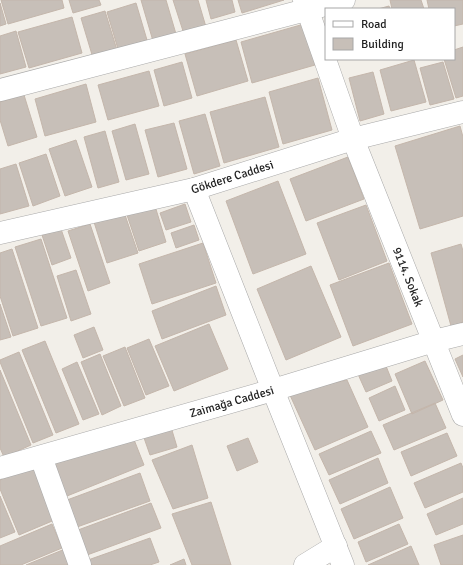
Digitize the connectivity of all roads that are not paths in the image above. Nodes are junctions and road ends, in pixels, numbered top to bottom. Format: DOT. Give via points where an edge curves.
graph roads {
  1 [pos="344,0"];
  2 [pos="306,5"];
  3 [pos="325,60"];
  4 [pos="325,60"];
  5 [pos="0,90"];
  6 [pos="463,112"];
  7 [pos="353,140"];
  8 [pos="194,189"];
  9 [pos="0,233"];
  10 [pos="463,334"];
  11 [pos="434,341"];
  12 [pos="273,390"];
  13 [pos="463,415"];
  14 [pos="41,457"];
  15 [pos="0,468"];
  16 [pos="339,556"];
  17 [pos="80,565"];
  18 [pos="305,565"];
  1 -- 2 [label="street"];
  2 -- 3 [label="street, 9114. Sokak"];
  2 -- 5 [label="street"];
  4 -- 7 [label="street, 9114. Sokak"];
  6 -- 7 [label="street, Gökdere Caddesi"];
  7 -- 8 [label="street, Gökdere Caddesi"];
  7 -- 11 [label="street, 9114. Sokak"];
  8 -- 9 [label="street, Gökdere Caddesi"];
  8 -- 12 [label="street"];
  10 -- 11 [label="street, Zaimağa Caddesi"];
  11 -- 12 [label="street, Zaimağa Caddesi"];
  11 -- 13 [label="street, 9114. Sokak"];
  12 -- 14 [label="street, Zaimağa Caddesi"];
  12 -- 16 [label="street"];
  14 -- 15 [label="street, Zaimağa Caddesi"];
  14 -- 17 [label="street"];
  16 -- 18 [label="street"];
}
